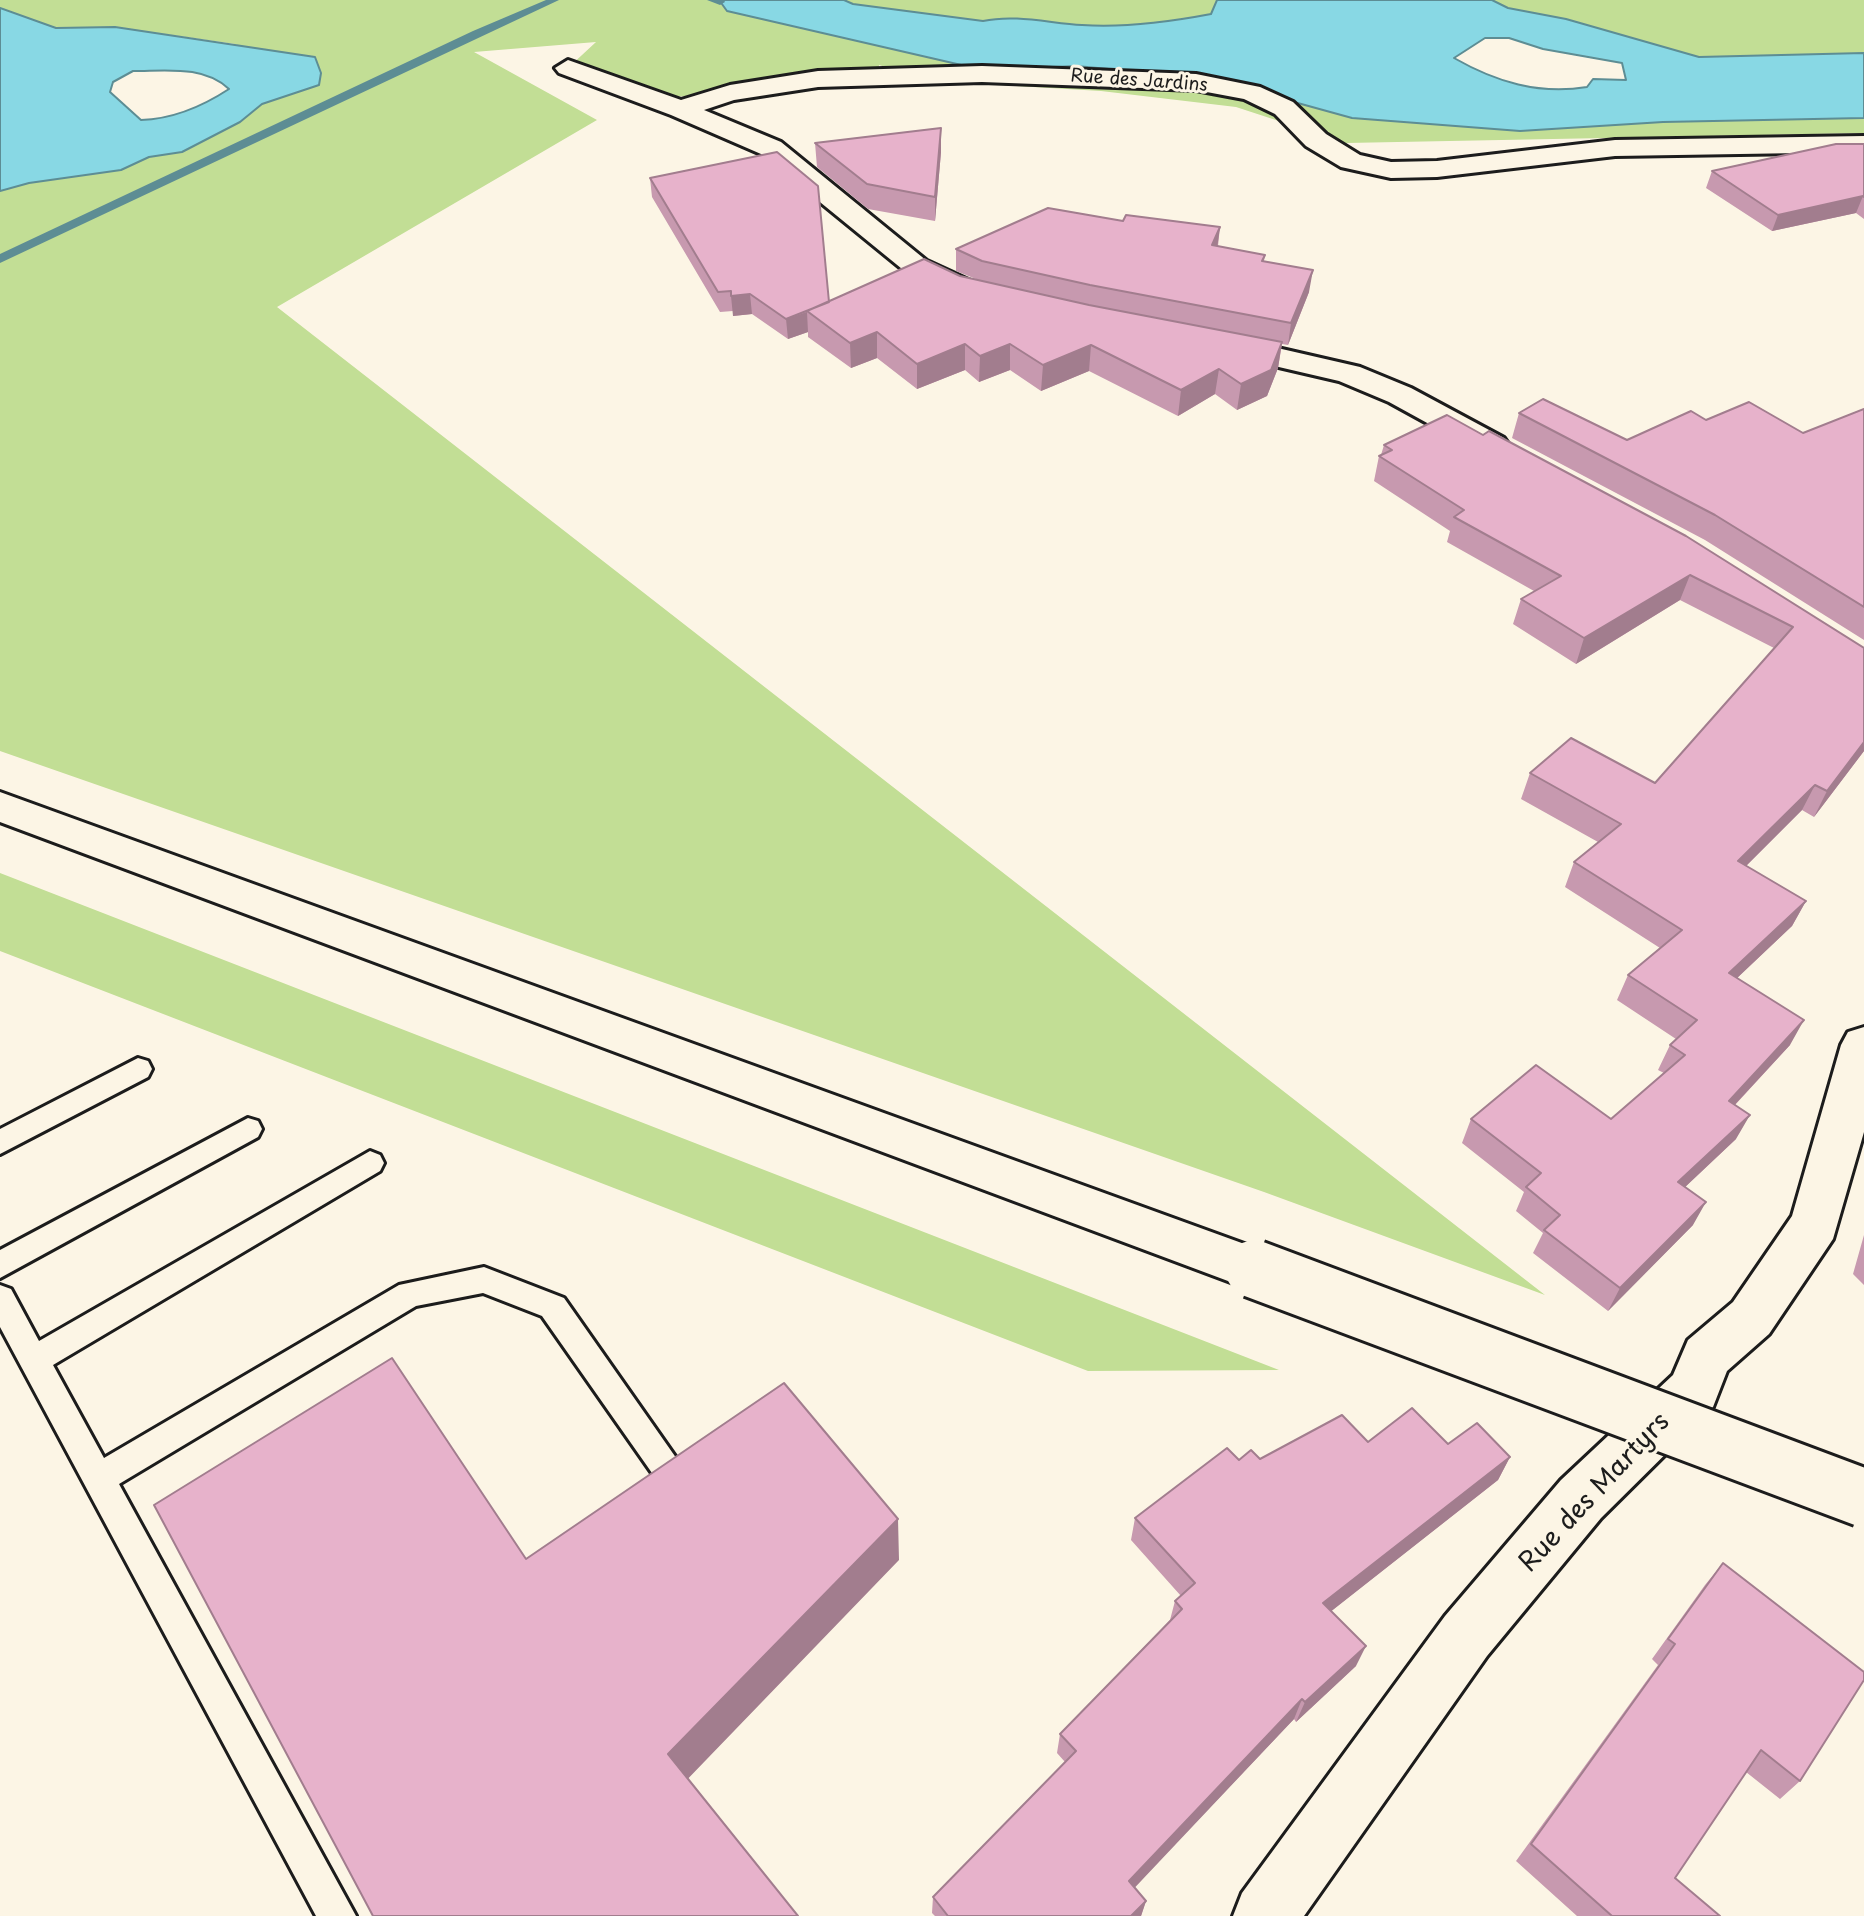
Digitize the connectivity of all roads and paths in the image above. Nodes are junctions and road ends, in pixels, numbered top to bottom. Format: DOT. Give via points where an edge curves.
graph roads {
  1 [pos="568,68"];
  2 [pos="680,109"];
  3 [pos="1864,144"];
  4 [pos="1000,299"];
  5 [pos="1194,339"];
  6 [pos="1525,462"];
  7 [pos="0,806"];
  8 [pos="1864,1045"];
  9 [pos="138,1069"];
  10 [pos="248,1129"];
  11 [pos="0,1142"];
  12 [pos="370,1163"];
  13 [pos="0,1265"];
  14 [pos="0,1298"];
  15 [pos="34,1360"];
  16 [pos="670,1472"];
  17 [pos="98,1479"];
  18 [pos="1864,1498"];
  19 [pos="337,1916"];
  20 [pos="1265,1916"];
  1 -- 2 [label="street"];
  2 -- 3 [label="street, Rue des Jardins" via="730,93 818,79 1116,77 1196,82 1251,93 1284,108 1316,140 1351,161 1391,170 1615,148"];
  2 -- 4 [label="street" via="771,148 917,267"];
  5 -- 6 [label="street" via="1349,374 1400,395"];
  7 -- 18 [label="street, bridge"];
  8 -- 20 [label="street, Rue des Martyrs" via="1815,1224 1751,1318 1706,1357 1694,1390 1581,1499 1466,1636"];
  9 -- 11 [label="lane"];
  10 -- 13 [label="lane"];
  12 -- 15 [label="lane"];
  14 -- 15 [label="lane"];
  15 -- 17 [label="lane"];
  16 -- 17 [label="lane" via="553,1307 484,1280 410,1294"];
  17 -- 19 [label="lane"];
}
